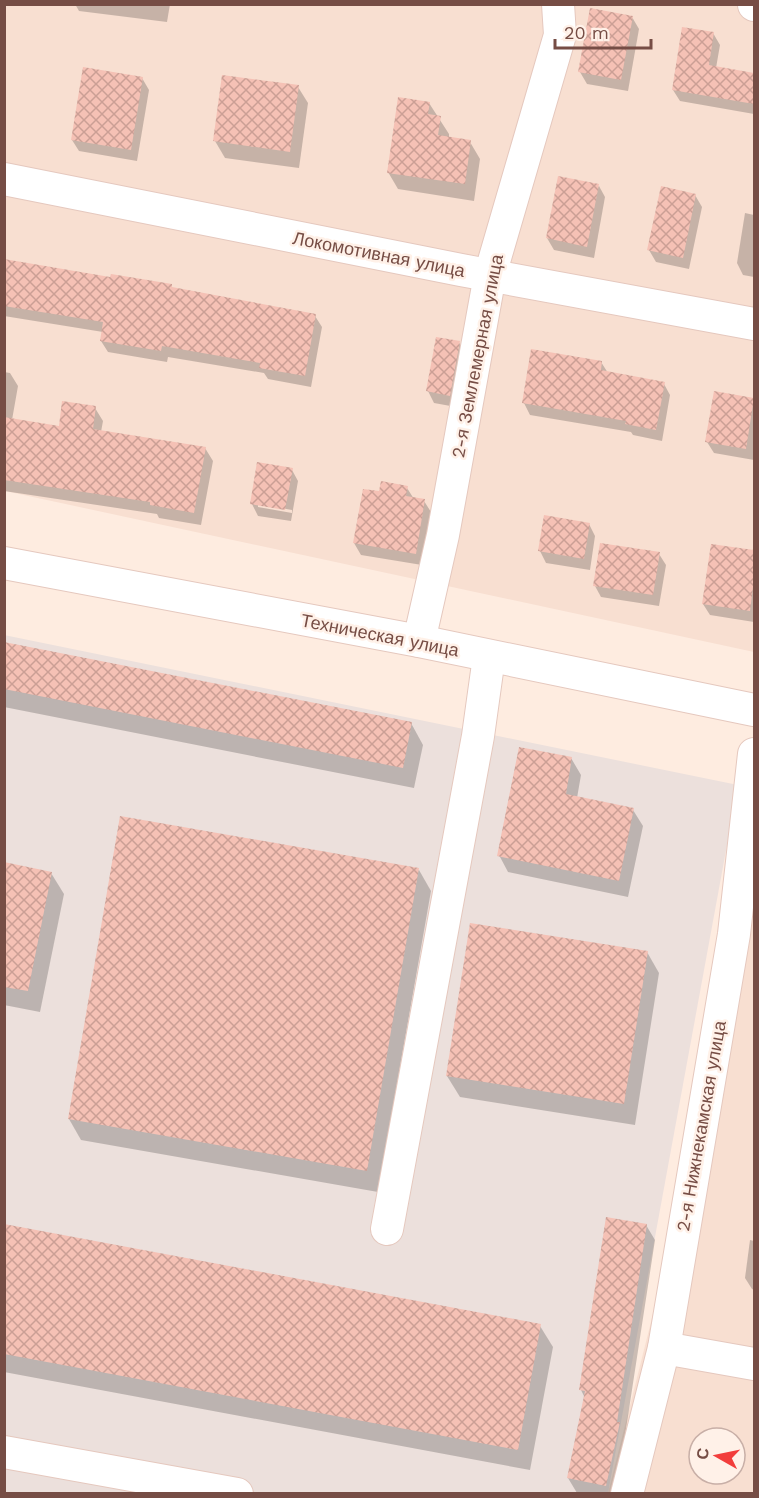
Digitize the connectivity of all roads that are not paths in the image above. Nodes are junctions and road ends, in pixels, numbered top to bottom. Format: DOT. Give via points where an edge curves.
graph roads {
  1 [pos="558,4"];
  2 [pos="4,179"];
  3 [pos="490,275"];
  4 [pos="754,324"];
  5 [pos="4,563"];
  6 [pos="419,641"];
  7 [pos="489,657"];
  8 [pos="754,710"];
  9 [pos="754,754"];
  10 [pos="387,1229"];
  11 [pos="664,1348"];
  12 [pos="754,1364"];
  13 [pos="4,1452"];
  14 [pos="237,1494"];
  15 [pos="627,1494"];
  1 -- 3 [label="street, 2-я Землемерная улица" via="560,35"];
  2 -- 3 [label="street, Локомотивная улица"];
  3 -- 4 [label="street, Локомотивная улица"];
  3 -- 6 [label="street, 2-я Землемерная улица" via="443,535"];
  5 -- 6 [label="street, Техническая улица"];
  6 -- 7 [label="street, Техническая улица"];
  7 -- 8 [label="street, Техническая улица"];
  7 -- 10 [label="street" via="478,736"];
  9 -- 11 [label="street, 2-я Нижнекамская улица" via="734,934"];
  11 -- 12 [label="street"];
  11 -- 15 [label="street, 2-я Нижнекамская улица"];
  13 -- 14 [label="street"];
}
